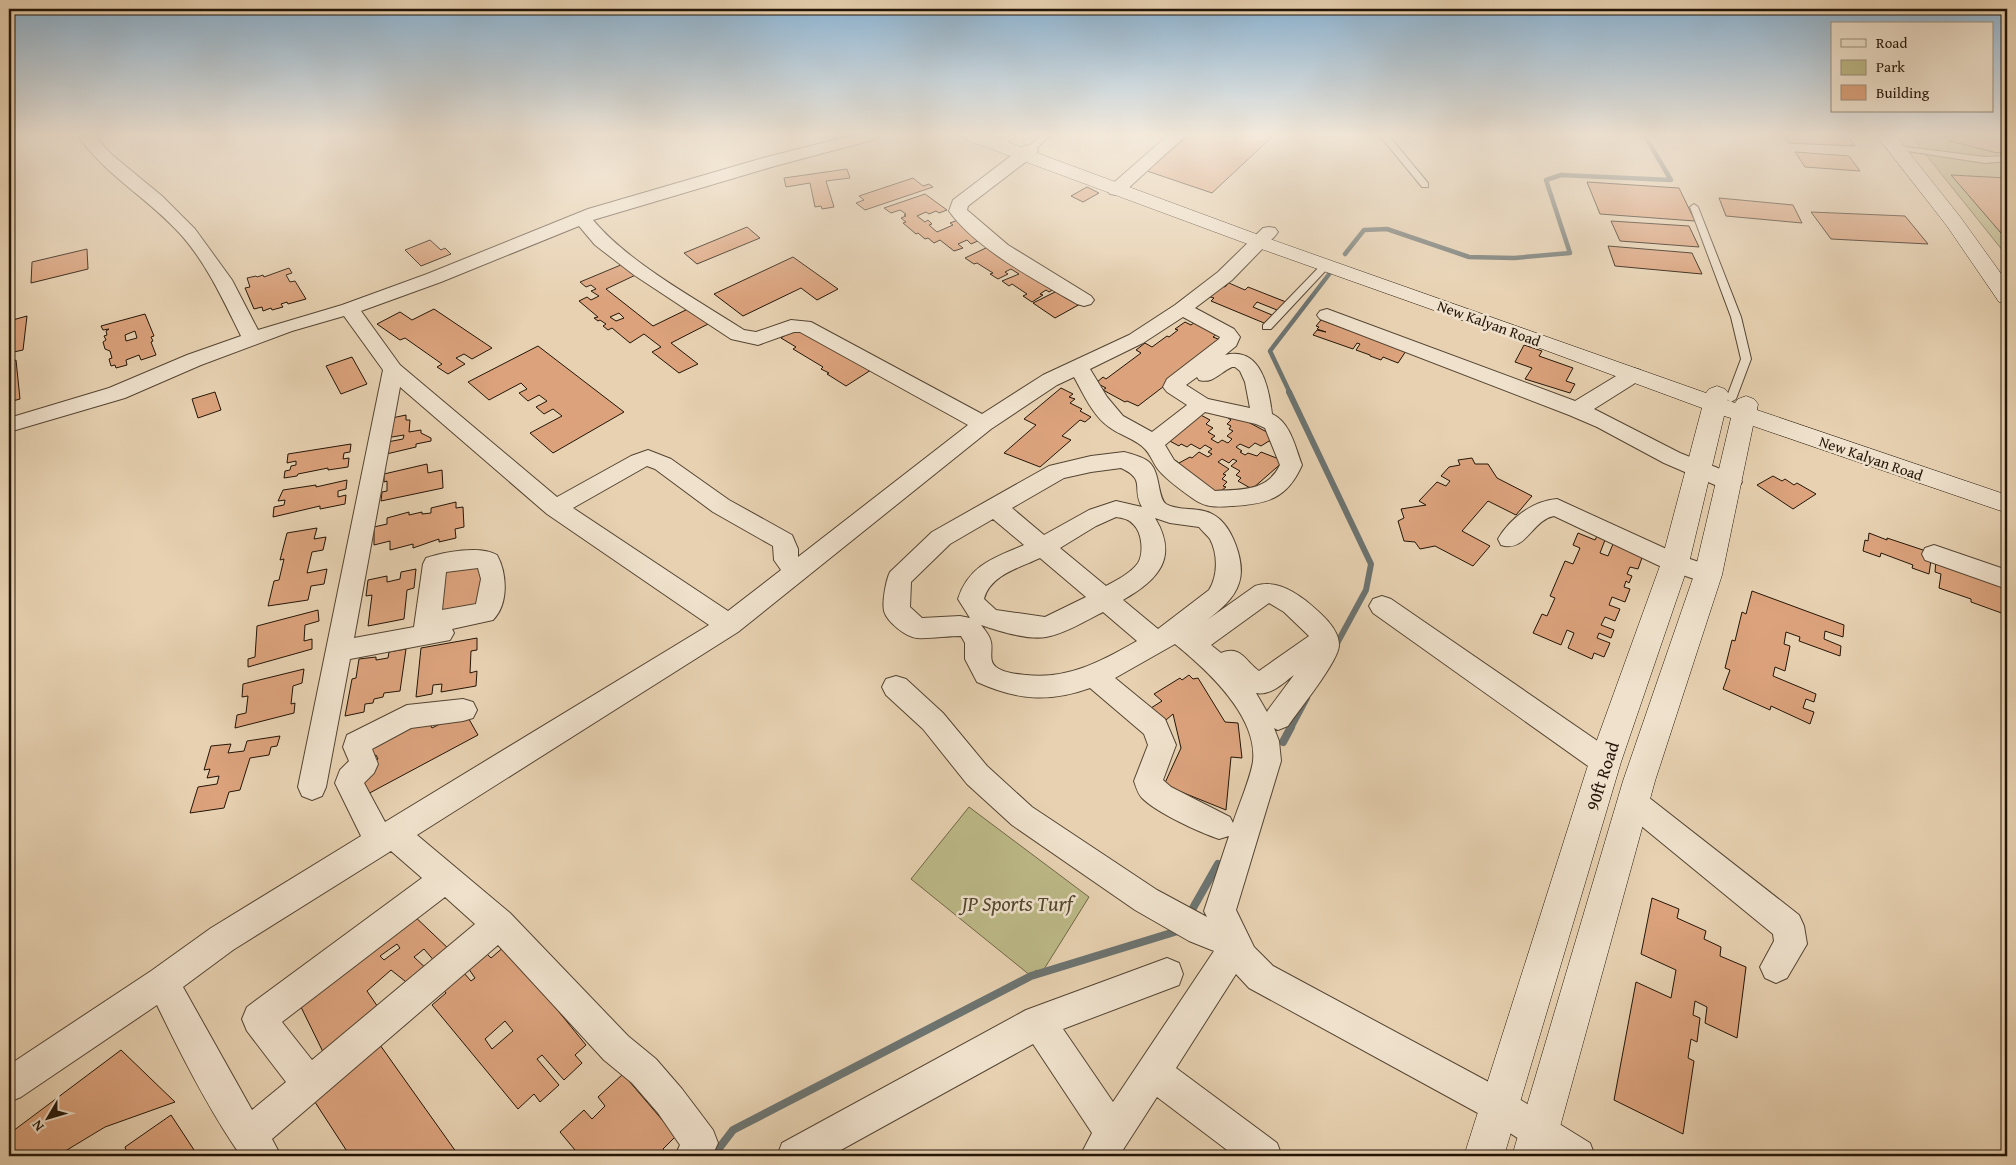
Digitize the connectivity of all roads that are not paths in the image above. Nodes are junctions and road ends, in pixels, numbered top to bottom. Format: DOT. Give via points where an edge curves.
graph roads {
  1 [pos="144,190"];
  2 [pos="672,190"];
  3 [pos="977,190"];
  4 [pos="1132,190"];
  5 [pos="1933,190"];
  6 [pos="1940,190"];
  7 [pos="1694,207"];
  8 [pos="582,218"];
  9 [pos="1265,237"];
  10 [pos="1326,265"];
  11 [pos="2007,273"];
  12 [pos="2007,296"];
  13 [pos="1084,300"];
  14 [pos="349,309"];
  15 [pos="1182,309"];
  16 [pos="1327,315"];
  17 [pos="1266,327"];
  18 [pos="1525,330"];
  19 [pos="253,339"];
  20 [pos="1078,366"];
  21 [pos="393,370"];
  22 [pos="1632,375"];
  23 [pos="1192,399"];
  24 [pos="1731,403"];
  25 [pos="1578,410"];
  26 [pos="1262,418"];
  27 [pos="983,424"];
  28 [pos="9,425"];
  29 [pos="1153,443"];
  30 [pos="1699,470"];
  31 [pos="1730,482"];
  32 [pos="2007,493"];
  33 [pos="2007,504"];
  34 [pos="555,508"];
  35 [pos="996,508"];
  36 [pos="1149,514"];
  37 [pos="1510,539"];
  38 [pos="1043,546"];
  39 [pos="1934,554"];
  40 [pos="1674,563"];
  41 [pos="797,572"];
  42 [pos="1708,575"];
  43 [pos="2007,580"];
  44 [pos="1105,598"];
  45 [pos="1382,606"];
  46 [pos="978,622"];
  47 [pos="483,626"];
  48 [pos="728,626"];
  49 [pos="1182,638"];
  50 [pos="1325,638"];
  51 [pos="338,651"];
  52 [pos="1095,677"];
  53 [pos="896,687"];
  54 [pos="463,710"];
  55 [pos="1278,718"];
  56 [pos="1605,762"];
  57 [pos="312,787"];
  58 [pos="1632,802"];
  59 [pos="1219,826"];
  60 [pos="387,838"];
  61 [pos="445,878"];
  62 [pos="499,924"];
  63 [pos="1237,944"];
  64 [pos="1776,967"];
  65 [pos="1167,974"];
  66 [pos="163,982"];
  67 [pos="1038,1022"];
  68 [pos="1153,1072"];
  69 [pos="309,1084"];
  70 [pos="9,1085"];
  71 [pos="1499,1106"];
  72 [pos="1535,1143"];
  73 [pos="1105,1145"];
  74 [pos="256,1146"];
  75 [pos="693,1156"];
  76 [pos="795,1156"];
  77 [pos="1264,1156"];
  78 [pos="1484,1156"];
  79 [pos="1577,1156"];
  1 -- 19 [label="street" via="189,233 222,280"];
  2 -- 8 [label="street"];
  3 -- 13 [label="street" via="959,204 958,211 973,228"];
  4 -- 9 [label="street, New Kalyan Road"];
  5 -- 12 [label="street"];
  6 -- 11 [label="street"];
  7 -- 24 [label="lane" via="1736,317 1746,359"];
  8 -- 14 [label="street"];
  8 -- 27 [label="street" via="601,241 728,331 758,339 791,326 804,326"];
  9 -- 10 [label="street, New Kalyan Road"];
  9 -- 15 [label="street" via="1225,276"];
  9 -- 18 [label="street, New Kalyan Road"];
  10 -- 17 [label="lane"];
  10 -- 18 [label="street, New Kalyan Road"];
  14 -- 19 [label="street"];
  14 -- 21 [label="street"];
  15 -- 20 [label="street" via="1136,339"];
  15 -- 23 [label="street" via="1230,337 1229,342 1174,384"];
  16 -- 25 [label="street"];
  18 -- 22 [label="street, New Kalyan Road"];
  18 -- 24 [label="street, New Kalyan Road"];
  19 -- 28 [label="street" via="117,393"];
  20 -- 27 [label="street" via="1035,389"];
  20 -- 29 [label="street" via="1115,421"];
  21 -- 34 [label="street"];
  21 -- 51 [label="street"];
  22 -- 24 [label="street, New Kalyan Road"];
  22 -- 25 [label="street"];
  23 -- 26 [label="street"];
  23 -- 26 [label="street" via="1221,363 1233,359 1246,366 1257,384"];
  23 -- 29 [label="street"];
  24 -- 30 [label="street, 90ft Road"];
  24 -- 31 [label="street, 90ft Road"];
  24 -- 32 [label="street, New Kalyan Road"];
  24 -- 33 [label="street, New Kalyan Road"];
  25 -- 30 [label="street"];
  26 -- 29 [label="street" via="1273,423 1278,430 1291,465 1286,476 1259,496 1220,500 1204,495 1166,465"];
  27 -- 41 [label="street"];
  30 -- 31 [label="street"];
  30 -- 40 [label="street, 90ft Road"];
  31 -- 42 [label="street, 90ft Road"];
  34 -- 41 [label="street" via="648,458 663,464 720,506 783,541 786,560"];
  34 -- 48 [label="street"];
  35 -- 36 [label="street" via="1057,472 1124,460 1141,468 1147,477"];
  35 -- 38 [label="street"];
  35 -- 46 [label="street" via="941,538 899,579 897,611 916,628"];
  36 -- 38 [label="street" via="1116,509 1103,512"];
  36 -- 44 [label="street" via="1152,560 1142,576"];
  36 -- 49 [label="street" via="1207,520 1220,536 1229,568 1227,583"];
  37 -- 40 [label="street" via="1539,511 1557,507"];
  38 -- 44 [label="street"];
  38 -- 46 [label="street" via="980,579 971,599"];
  39 -- 43 [label="street"];
  40 -- 42 [label="street"];
  40 -- 56 [label="street, 90ft Road"];
  41 -- 48 [label="street"];
  42 -- 58 [label="street, 90ft Road"];
  44 -- 46 [label="street" via="1062,622 1044,627 1000,621"];
  44 -- 49 [label="street"];
  45 -- 56 [label="street"];
  46 -- 52 [label="street" via="978,659 986,674 1014,685 1039,687 1073,684"];
  47 -- 51 [label="street" via="427,629"];
  48 -- 60 [label="street"];
  49 -- 50 [label="street" via="1257,683 1263,683"];
  49 -- 50 [label="street" via="1264,593 1283,598"];
  49 -- 52 [label="street"];
  49 -- 63 [label="street" via="1230,679 1249,703 1267,750 1267,761 1220,911"];
  50 -- 55 [label="street" via="1326,648 1322,657"];
  51 -- 57 [label="street"];
  52 -- 59 [label="street" via="1155,727 1162,745 1148,781 1151,788"];
  53 -- 63 [label="street" via="933,721 977,775 1022,816 1166,912"];
  54 -- 60 [label="street" via="407,717 357,743 364,764 349,783"];
  56 -- 71 [label="street, 90ft Road"];
  58 -- 64 [label="street" via="1788,926 1791,944"];
  58 -- 72 [label="street, 90ft Road"];
  60 -- 61 [label="street"];
  60 -- 66 [label="street" via="222,939"];
  61 -- 62 [label="street"];
  61 -- 69 [label="street" via="258,1019"];
  62 -- 69 [label="street"];
  62 -- 75 [label="street" via="670,1101 700,1144"];
  63 -- 68 [label="street"];
  63 -- 71 [label="street" via="1244,958 1261,976"];
  65 -- 67 [label="street"];
  66 -- 70 [label="street"];
  66 -- 74 [label="street" via="188,1032"];
  67 -- 73 [label="street"];
  67 -- 76 [label="street"];
  68 -- 73 [label="street"];
  68 -- 77 [label="street"];
  69 -- 74 [label="street"];
  71 -- 72 [label="street"];
  71 -- 78 [label="street, 90ft Road"];
  72 -- 79 [label="street"];
}
